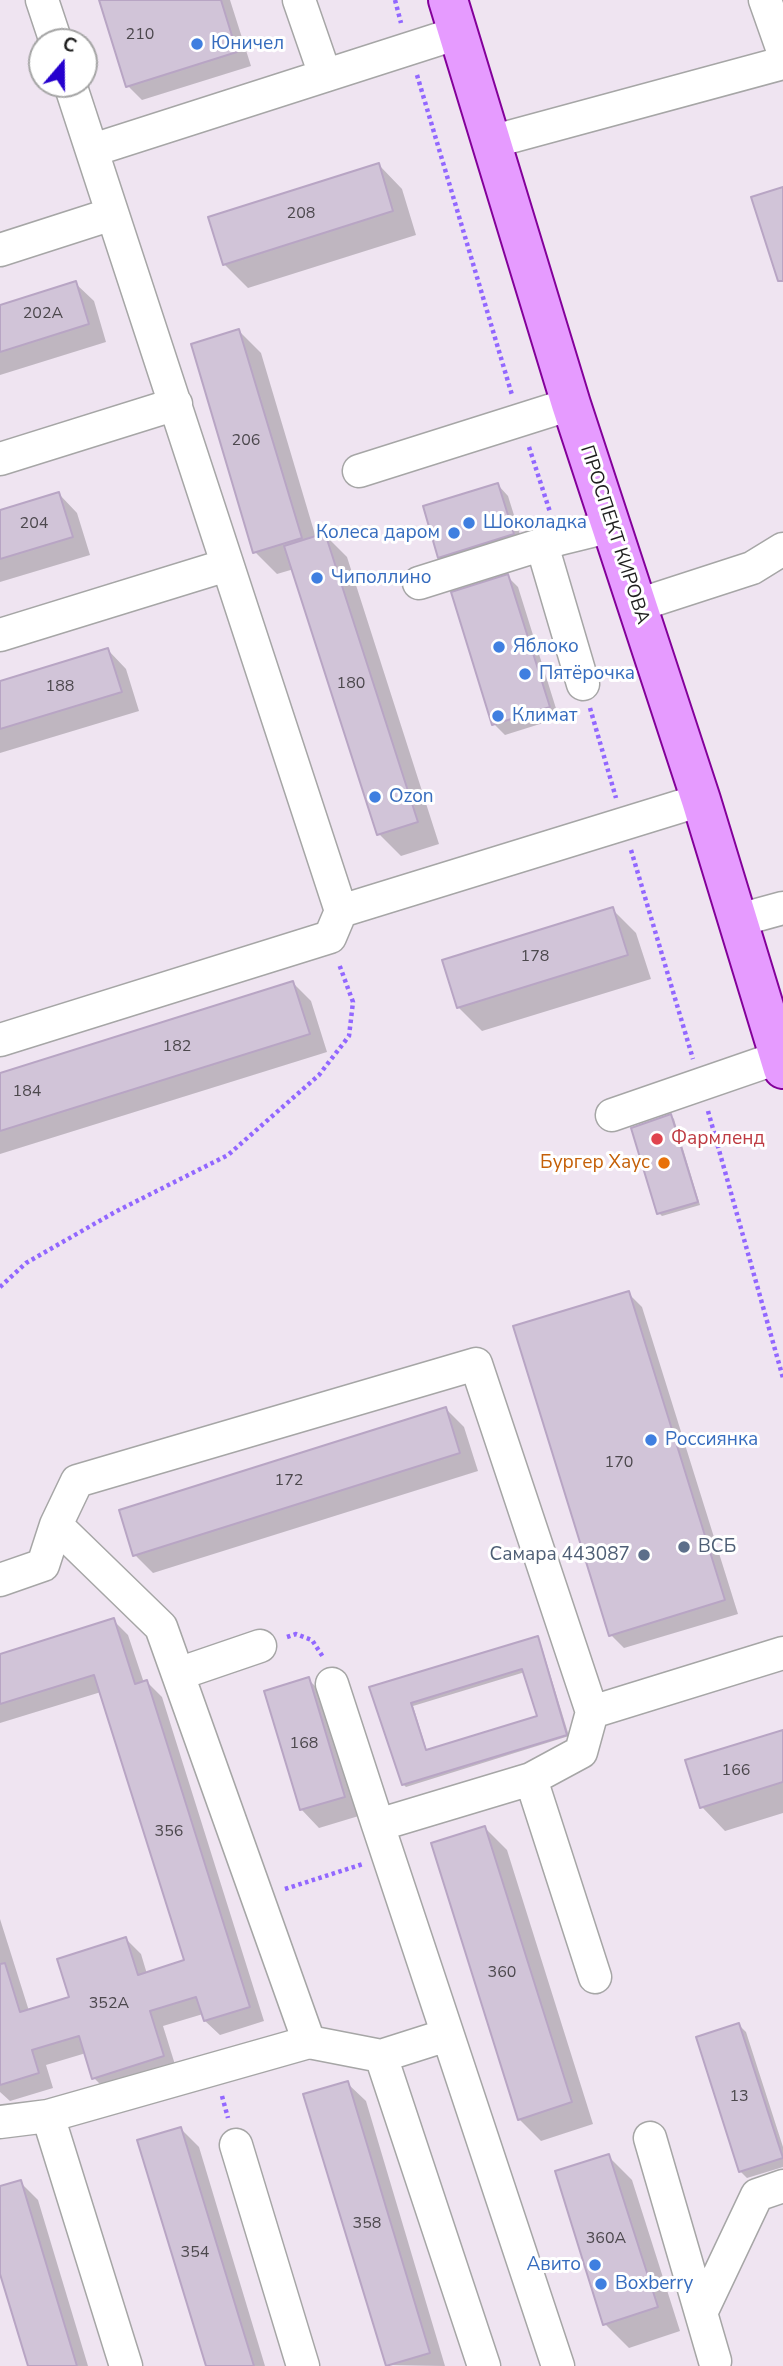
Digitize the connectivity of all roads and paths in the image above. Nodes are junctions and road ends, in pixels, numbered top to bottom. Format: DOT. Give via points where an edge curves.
graph roads {
  1 [pos="42,0"];
  2 [pos="299,0"];
  3 [pos="395,0"];
  4 [pos="765,0"];
  5 [pos="453,16"];
  6 [pos="51,28"];
  7 [pos="409,48"];
  8 [pos="783,51"];
  9 [pos="783,63"];
  10 [pos="325,75"];
  11 [pos="75,98"];
  12 [pos="491,142"];
  13 [pos="93,150"];
  14 [pos="112,214"];
  15 [pos="0,250"];
  16 [pos="176,404"];
  17 [pos="571,404"];
  18 [pos="520,419"];
  19 [pos="0,459"];
  20 [pos="359,471"];
  21 [pos="612,526"];
  22 [pos="551,542"];
  23 [pos="783,549"];
  24 [pos="228,565"];
  25 [pos="419,583"];
  26 [pos="635,595"];
  27 [pos="0,635"];
  28 [pos="583,684"];
  29 [pos="701,800"];
  30 [pos="623,823"];
  31 [pos="783,908"];
  32 [pos="739,920"];
  33 [pos="335,924"];
  34 [pos="0,1040"];
  35 [pos="781,1063"];
  36 [pos="701,1084"];
  37 [pos="612,1115"];
  38 [pos="0,1287"];
  39 [pos="783,1378"];
  40 [pos="56,1525"];
  41 [pos="0,1580"];
  42 [pos="260,1646"];
  43 [pos="783,1653"];
  44 [pos="178,1674"];
  45 [pos="332,1685"];
  46 [pos="592,1712"];
  47 [pos="531,1779"];
  48 [pos="379,1825"];
  49 [pos="389,1856"];
  50 [pos="257,1897"];
  51 [pos="595,1977"];
  52 [pos="447,2035"];
  53 [pos="309,2042"];
  54 [pos="382,2056"];
  55 [pos="213,2069"];
  56 [pos="48,2116"];
  57 [pos="0,2122"];
  58 [pos="650,2138"];
  59 [pos="236,2145"];
  60 [pos="783,2186"];
  61 [pos="701,2312"];
  62 [pos="714,2364"];
  63 [pos="126,2366"];
  64 [pos="303,2366"];
  65 [pos="484,2366"];
  66 [pos="558,2366"];
  1 -- 6 [label="street"];
  2 -- 10 [label="street"];
  3 -- 7 [label="path"];
  4 -- 8 [label="street"];
  5 -- 7 [label="street"];
  5 -- 12 [label="main road, ПРОСПЕКТ КИРОВА"];
  7 -- 10 [label="street"];
  7 -- 18 [label="path"];
  9 -- 12 [label="street"];
  10 -- 13 [label="street"];
  11 -- 13 [label="street"];
  12 -- 17 [label="main road, ПРОСПЕКТ КИРОВА"];
  13 -- 14 [label="street"];
  14 -- 15 [label="street"];
  14 -- 16 [label="street"];
  16 -- 19 [label="street"];
  16 -- 24 [label="street"];
  17 -- 18 [label="street"];
  17 -- 21 [label="main road, ПРОСПЕКТ КИРОВА"];
  18 -- 20 [label="street"];
  18 -- 22 [label="path"];
  21 -- 22 [label="street"];
  21 -- 26 [label="main road, ПРОСПЕКТ КИРОВА"];
  22 -- 25 [label="street"];
  22 -- 28 [label="street"];
  23 -- 26 [label="street" via="752,568"];
  24 -- 27 [label="street"];
  24 -- 33 [label="street"];
  26 -- 29 [label="main road, ПРОСПЕКТ КИРОВА"];
  28 -- 30 [label="path"];
  29 -- 30 [label="street"];
  29 -- 32 [label="main road, ПРОСПЕКТ КИРОВА"];
  30 -- 33 [label="street"];
  30 -- 36 [label="path"];
  31 -- 32 [label="street"];
  32 -- 35 [label="main road, ПРОСПЕКТ КИРОВА"];
  33 -- 34 [label="street"];
  33 -- 38 [label="path" via="353,1002 349,1036 320,1075 228,1155 104,1218 26,1264"];
  35 -- 36 [label="street"];
  36 -- 37 [label="street"];
  36 -- 39 [label="path"];
  40 -- 41 [label="street" via="43,1565"];
  40 -- 44 [label="street" via="161,1627"];
  40 -- 46 [label="street" via="77,1481 476,1364"];
  42 -- 44 [label="street"];
  42 -- 45 [label="path" via="296,1634 312,1640 321,1651"];
  43 -- 46 [label="street"];
  44 -- 50 [label="street"];
  45 -- 48 [label="street"];
  46 -- 47 [label="street" via="581,1752"];
  47 -- 48 [label="street"];
  47 -- 51 [label="street"];
  48 -- 49 [label="street"];
  49 -- 50 [label="path"];
  49 -- 52 [label="street"];
  50 -- 53 [label="street"];
  52 -- 54 [label="street"];
  52 -- 66 [label="street"];
  53 -- 54 [label="street"];
  53 -- 55 [label="street"];
  54 -- 65 [label="street"];
  55 -- 56 [label="street"];
  55 -- 59 [label="path"];
  56 -- 57 [label="street"];
  56 -- 63 [label="street"];
  58 -- 61 [label="street"];
  59 -- 64 [label="street"];
  60 -- 61 [label="street" via="757,2195"];
  61 -- 62 [label="street"];
}
